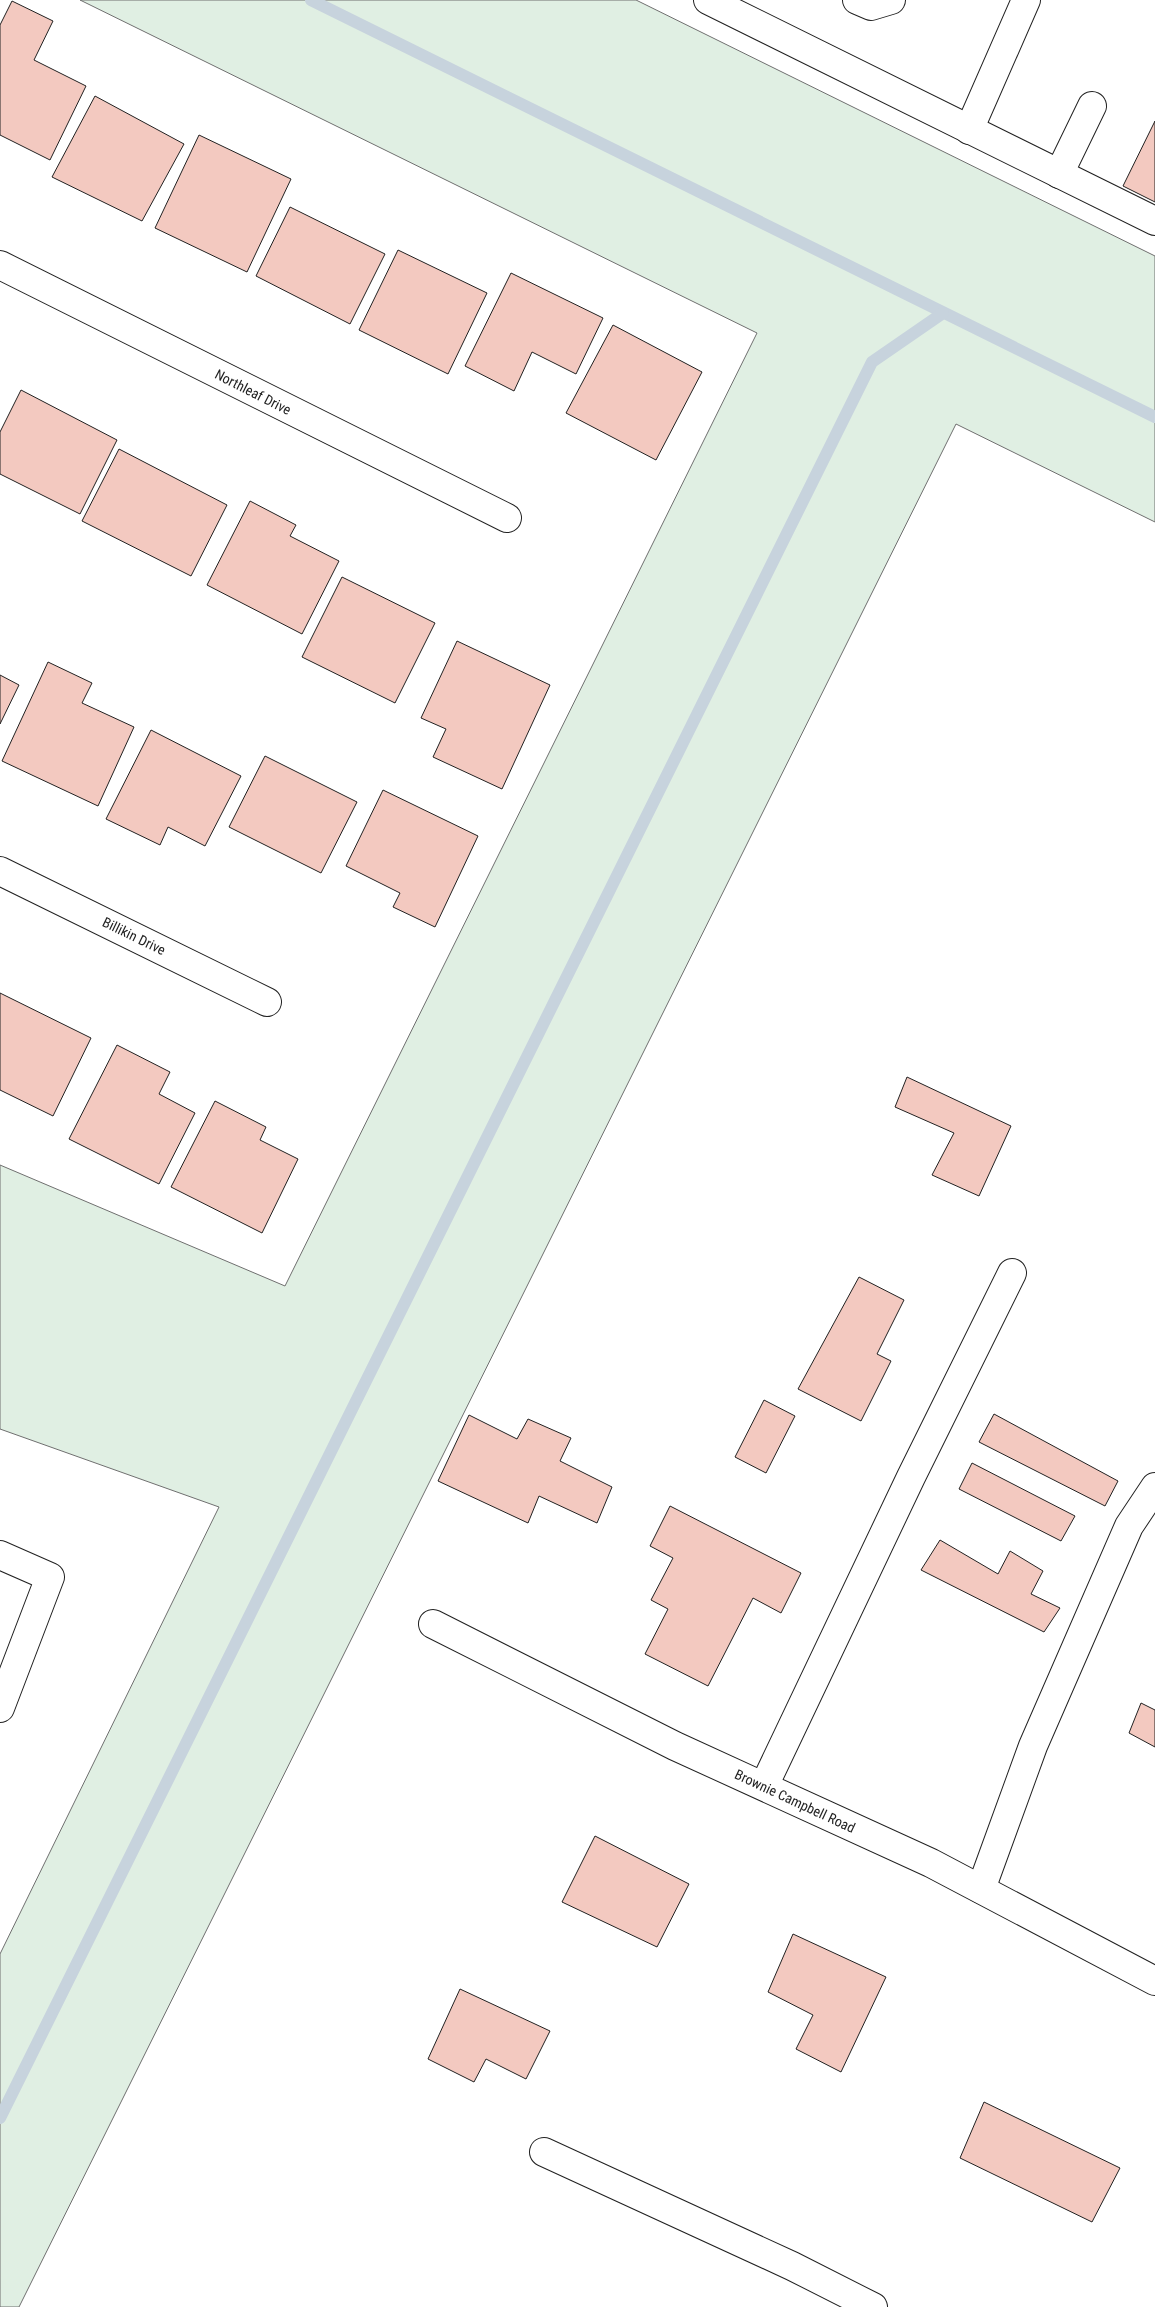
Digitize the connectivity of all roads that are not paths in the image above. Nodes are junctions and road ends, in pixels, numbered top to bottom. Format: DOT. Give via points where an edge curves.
graph roads {
  1 [pos="708,0"];
  2 [pos="857,0"];
  3 [pos="891,0"];
  4 [pos="1026,0"];
  5 [pos="1092,106"];
  6 [pos="969,130"];
  7 [pos="1059,174"];
  8 [pos="1155,221"];
  9 [pos="0,265"];
  10 [pos="507,518"];
  11 [pos="0,871"];
  12 [pos="268,1002"];
  13 [pos="1012,1273"];
  14 [pos="1155,1487"];
  15 [pos="0,1555"];
  16 [pos="433,1624"];
  17 [pos="0,1708"];
  18 [pos="764,1786"];
  19 [pos="981,1889"];
  20 [pos="1155,1981"];
  21 [pos="544,2152"];
  22 [pos="873,2307"];
  1 -- 6 [label="street"];
  2 -- 3 [label="street" via="871,6"];
  4 -- 6 [label="street"];
  5 -- 7 [label="street"];
  6 -- 7 [label="street"];
  7 -- 8 [label="street"];
  9 -- 10 [label="street, Northleaf Drive"];
  11 -- 12 [label="street, Billikin Drive"];
  13 -- 18 [label="street" via="910,1477"];
  14 -- 19 [label="street" via="1129,1526 1033,1746"];
  15 -- 17 [label="street" via="50,1577"];
  16 -- 18 [label="street, Brownie Campbell Road" via="675,1746"];
  18 -- 19 [label="street, Brownie Campbell Road"];
  19 -- 20 [label="street, Brownie Campbell Road"];
  21 -- 22 [label="street" via="792,2266"];
}
